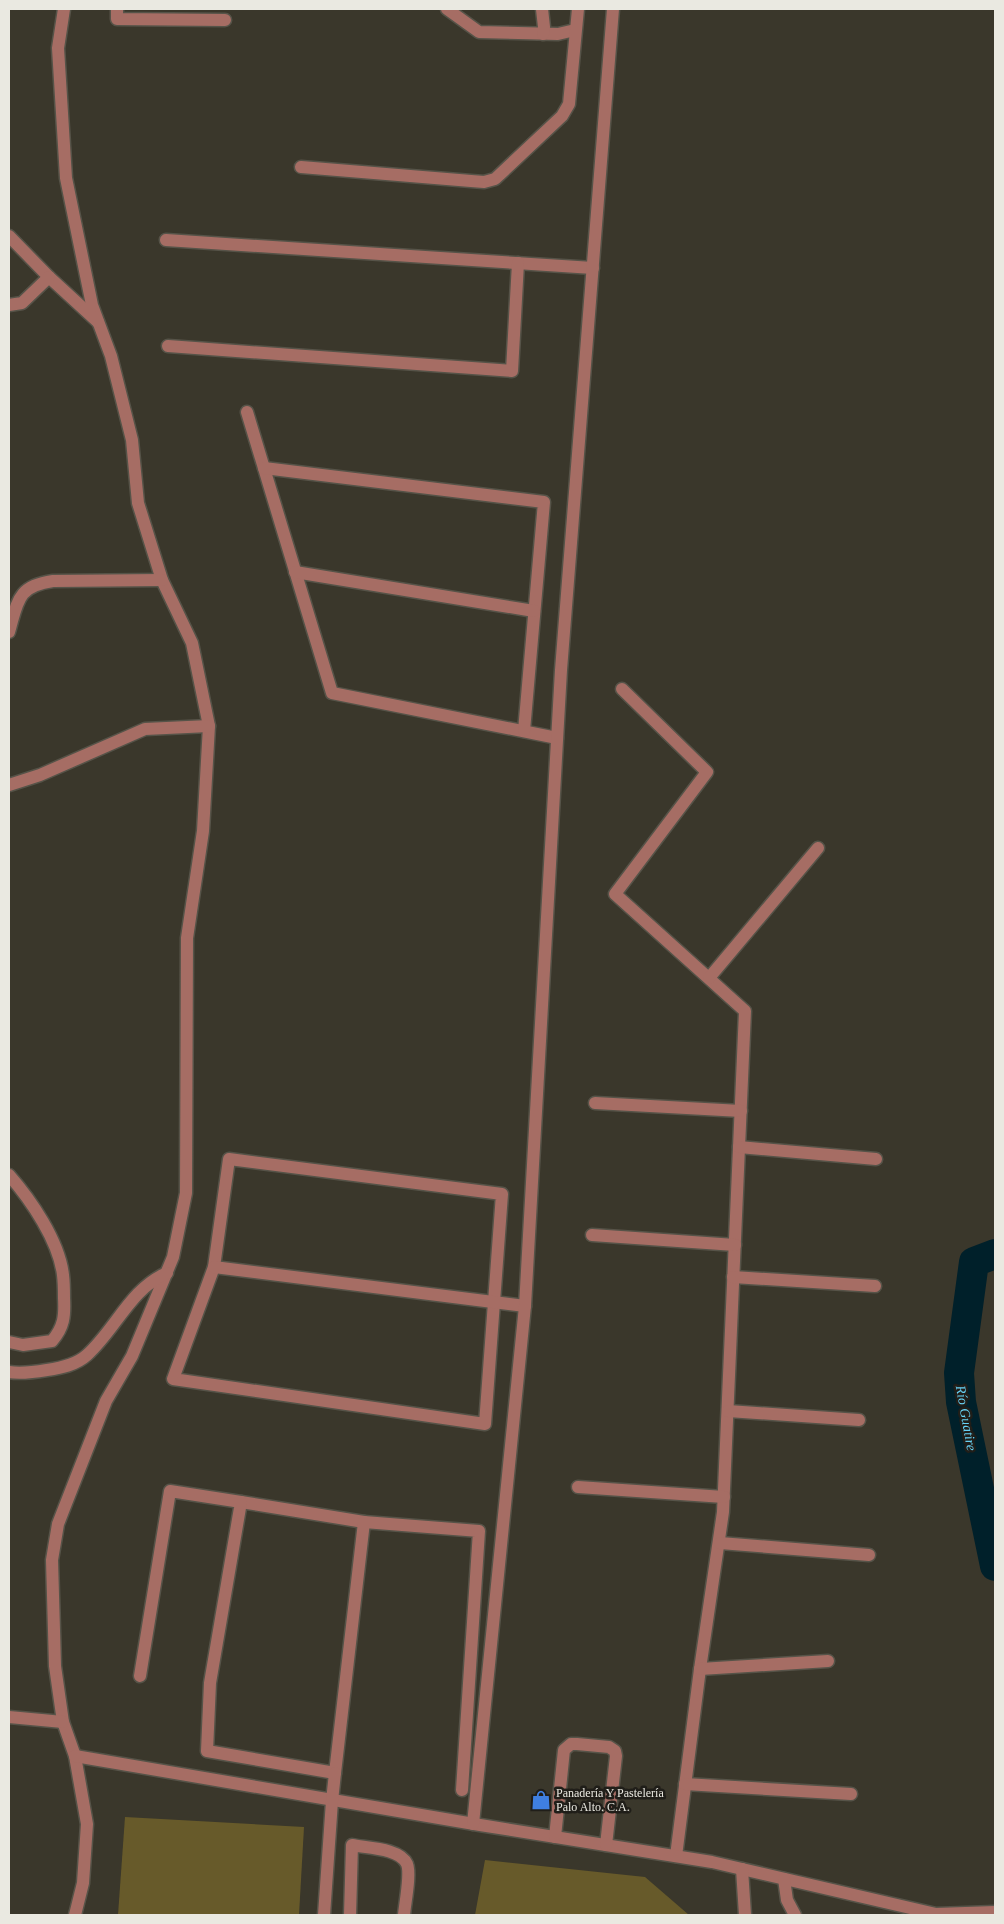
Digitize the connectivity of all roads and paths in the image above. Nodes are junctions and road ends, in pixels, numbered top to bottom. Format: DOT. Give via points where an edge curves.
graph roads {
  1 [pos="64,9"];
  2 [pos="116,9"];
  3 [pos="447,9"];
  4 [pos="542,9"];
  5 [pos="578,9"];
  6 [pos="613,9"];
  7 [pos="225,20"];
  8 [pos="575,30"];
  9 [pos="543,34"];
  10 [pos="301,166"];
  11 [pos="9,236"];
  12 [pos="166,240"];
  13 [pos="518,263"];
  14 [pos="593,268"];
  15 [pos="49,277"];
  16 [pos="9,304"];
  17 [pos="99,324"];
  18 [pos="168,346"];
  19 [pos="247,412"];
  20 [pos="264,468"];
  21 [pos="295,572"];
  22 [pos="162,580"];
  23 [pos="534,611"];
  24 [pos="9,632"];
  25 [pos="622,689"];
  26 [pos="209,726"];
  27 [pos="524,731"];
  28 [pos="557,738"];
  29 [pos="9,785"];
  30 [pos="818,848"];
  31 [pos="709,978"];
  32 [pos="595,1103"];
  33 [pos="741,1111"];
  34 [pos="740,1147"];
  35 [pos="876,1159"];
  36 [pos="9,1175"];
  37 [pos="592,1235"];
  38 [pos="735,1245"];
  39 [pos="214,1267"];
  40 [pos="167,1273"];
  41 [pos="734,1277"];
  42 [pos="875,1286"];
  43 [pos="493,1302"];
  44 [pos="525,1306"];
  45 [pos="9,1342"];
  46 [pos="9,1372"];
  47 [pos="728,1411"];
  48 [pos="859,1420"];
  49 [pos="578,1487"];
  50 [pos="724,1497"];
  51 [pos="241,1502"];
  52 [pos="364,1522"];
  53 [pos="720,1543"];
  54 [pos="869,1555"];
  55 [pos="828,1661"];
  56 [pos="700,1669"];
  57 [pos="140,1676"];
  58 [pos="9,1717"];
  59 [pos="63,1722"];
  60 [pos="76,1756"];
  61 [pos="335,1773"];
  62 [pos="685,1784"];
  63 [pos="462,1790"];
  64 [pos="851,1794"];
  65 [pos="332,1801"];
  66 [pos="472,1824"];
  67 [pos="555,1837"];
  68 [pos="329,1841"];
  69 [pos="352,1845"];
  70 [pos="606,1845"];
  71 [pos="676,1856"];
  72 [pos="742,1869"];
  73 [pos="784,1879"];
  74 [pos="995,1912"];
  75 [pos="75,1915"];
  76 [pos="324,1915"];
  77 [pos="350,1915"];
  78 [pos="404,1915"];
  79 [pos="745,1915"];
  80 [pos="795,1915"];
  1 -- 17 [label="street" via="58,48 66,178 92,305"];
  2 -- 7 [label="street" via="116,19"];
  3 -- 9 [label="street" via="479,32"];
  4 -- 9 [label="street"];
  5 -- 8 [label="street"];
  6 -- 14 [label="street"];
  8 -- 9 [label="street"];
  8 -- 10 [label="street" via="566,110 495,179 484,182"];
  11 -- 15 [label="street"];
  12 -- 13 [label="street"];
  13 -- 14 [label="street"];
  13 -- 18 [label="street" via="512,371"];
  14 -- 28 [label="street"];
  15 -- 16 [label="street" via="22,303"];
  15 -- 17 [label="street"];
  17 -- 22 [label="street" via="111,356 132,440 138,503"];
  19 -- 20 [label="street"];
  20 -- 21 [label="street"];
  20 -- 23 [label="street" via="544,502"];
  21 -- 23 [label="street"];
  21 -- 27 [label="street" via="332,693"];
  22 -- 24 [label="street" via="37,584 29,587 17,602"];
  22 -- 26 [label="street" via="192,643"];
  23 -- 27 [label="street"];
  25 -- 31 [label="street" via="707,772 614,894"];
  26 -- 29 [label="street" via="145,729 40,775"];
  26 -- 40 [label="street" via="203,831 187,938 186,1193"];
  27 -- 28 [label="street"];
  28 -- 44 [label="street"];
  30 -- 31 [label="street"];
  31 -- 33 [label="street" via="746,1011"];
  32 -- 33 [label="street"];
  33 -- 34 [label="street"];
  34 -- 35 [label="street"];
  34 -- 38 [label="street"];
  36 -- 45 [label="street" via="38,1213 57,1253 63,1274 65,1317 52,1341 23,1345"];
  37 -- 38 [label="street"];
  38 -- 41 [label="street"];
  39 -- 43 [label="street"];
  39 -- 43 [label="street" via="229,1159 502,1194"];
  39 -- 43 [label="street" via="173,1379 485,1424"];
  40 -- 46 [label="street" via="154,1279 126,1306 86,1356 66,1367"];
  40 -- 59 [label="street" via="132,1356 106,1401 58,1524 52,1560 55,1666"];
  41 -- 42 [label="street"];
  41 -- 47 [label="street"];
  43 -- 44 [label="street"];
  44 -- 66 [label="street"];
  47 -- 48 [label="street"];
  47 -- 50 [label="street"];
  49 -- 50 [label="street"];
  50 -- 53 [label="street"];
  51 -- 52 [label="street"];
  51 -- 57 [label="street" via="170,1491"];
  51 -- 61 [label="street" via="210,1683 206,1751"];
  52 -- 61 [label="street"];
  52 -- 63 [label="street" via="479,1532"];
  53 -- 54 [label="street"];
  53 -- 56 [label="street"];
  55 -- 56 [label="street"];
  56 -- 62 [label="street"];
  58 -- 59 [label="street"];
  59 -- 60 [label="street"];
  60 -- 65 [label="street"];
  60 -- 75 [label="street" via="87,1824 83,1883"];
  61 -- 65 [label="street"];
  62 -- 64 [label="street"];
  62 -- 71 [label="street"];
  65 -- 66 [label="street"];
  65 -- 68 [label="street"];
  66 -- 67 [label="street"];
  67 -- 70 [label="street"];
  67 -- 70 [label="street" via="564,1750 571,1744 609,1746 616,1756"];
  68 -- 69 [label="street"];
  68 -- 76 [label="street"];
  69 -- 77 [label="street"];
  69 -- 78 [label="street" via="396,1853 407,1864"];
  70 -- 71 [label="street"];
  71 -- 72 [label="street"];
  72 -- 73 [label="street"];
  72 -- 79 [label="street"];
  73 -- 74 [label="street" via="936,1914"];
  73 -- 80 [label="street" via="787,1900"];
}
